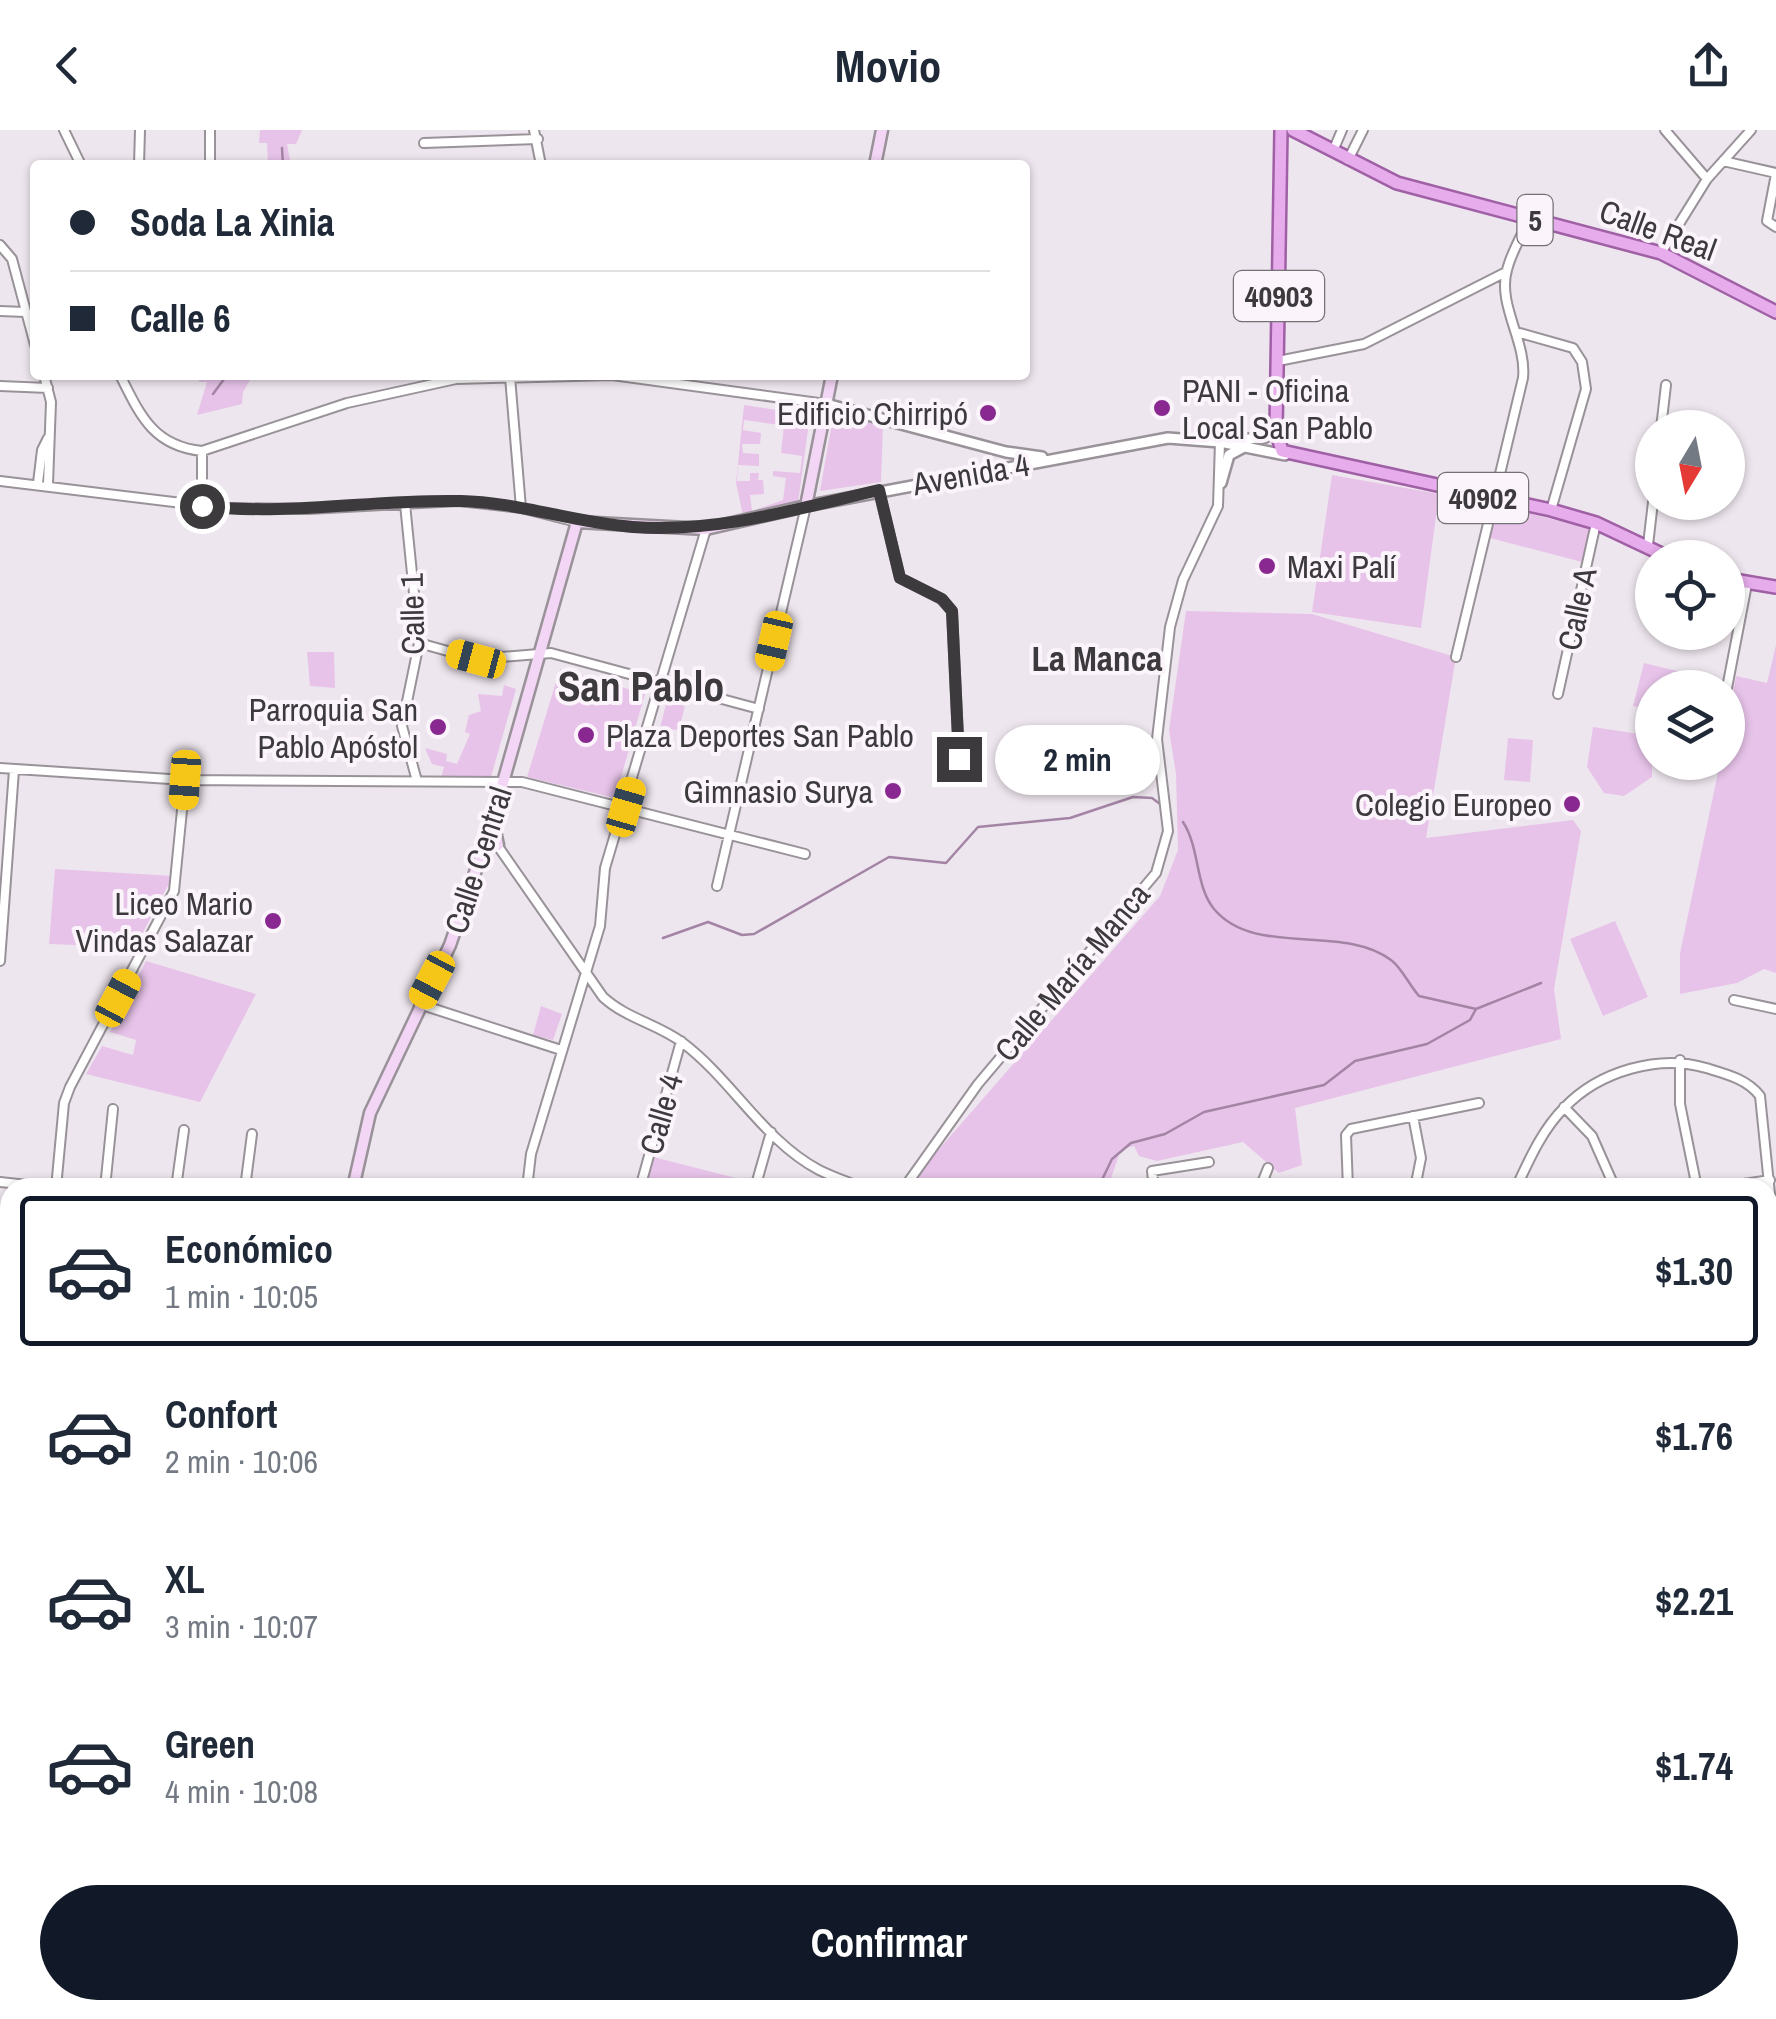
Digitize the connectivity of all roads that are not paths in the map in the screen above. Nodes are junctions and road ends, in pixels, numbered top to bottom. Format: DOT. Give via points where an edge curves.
graph roads {
  1 [pos="64,130"];
  2 [pos="140,130"];
  3 [pos="210,130"];
  4 [pos="882,130"];
  5 [pos="1281,130"];
  6 [pos="1293,130"];
  7 [pos="1342,130"];
  8 [pos="1363,130"];
  9 [pos="1665,130"];
  10 [pos="1748,131"];
  11 [pos="536,135"];
  12 [pos="424,143"];
  13 [pos="1333,151"];
  14 [pos="79,160"];
  15 [pos="139,160"];
  16 [pos="210,160"];
  17 [pos="540,160"];
  18 [pos="876,160"];
  19 [pos="1348,160"];
  20 [pos="1723,161"];
  21 [pos="1776,174"];
  22 [pos="1708,179"];
  23 [pos="1529,218"];
  24 [pos="1776,227"];
  25 [pos="0,245"];
  26 [pos="1661,253"];
  27 [pos="1506,272"];
  28 [pos="0,312"];
  29 [pos="25,312"];
  30 [pos="1776,312"];
  31 [pos="30,329"];
  32 [pos="1520,333"];
  33 [pos="1278,361"];
  34 [pos="46,380"];
  35 [pos="123,380"];
  36 [pos="451,380"];
  37 [pos="510,380"];
  38 [pos="649,380"];
  39 [pos="831,380"];
  40 [pos="0,386"];
  41 [pos="1666,386"];
  42 [pos="48,388"];
  43 [pos="826,404"];
  44 [pos="1663,410"];
  45 [pos="1276,430"];
  46 [pos="1220,442"];
  47 [pos="1244,447"];
  48 [pos="202,451"];
  49 [pos="1006,452"];
  50 [pos="1290,456"];
  51 [pos="1070,457"];
  52 [pos="972,472"];
  53 [pos="0,481"];
  54 [pos="43,483"];
  55 [pos="1221,484"];
  56 [pos="879,490"];
  57 [pos="1491,500"];
  58 [pos="406,504"];
  59 [pos="202,506"];
  60 [pos="806,506"];
  61 [pos="521,508"];
  62 [pos="1550,510"];
  63 [pos="577,522"];
  64 [pos="1596,524"];
  65 [pos="706,529"];
  66 [pos="1636,540"];
  67 [pos="1747,584"];
  68 [pos="1776,586"];
  69 [pos="420,644"];
  70 [pos="538,655"];
  71 [pos="1456,658"];
  72 [pos="1730,670"];
  73 [pos="663,681"];
  74 [pos="1558,694"];
  75 [pos="759,709"];
  76 [pos="959,759"];
  77 [pos="0,768"];
  78 [pos="14,770"];
  79 [pos="185,780"];
  80 [pos="417,782"];
  81 [pos="504,782"];
  82 [pos="626,807"];
  83 [pos="492,820"];
  84 [pos="729,833"];
  85 [pos="488,835"];
  86 [pos="498,845"];
  87 [pos="806,854"];
  88 [pos="717,886"];
  89 [pos="0,961"];
  90 [pos="585,972"];
  91 [pos="1734,1000"];
  92 [pos="420,1004"];
  93 [pos="1776,1009"];
  94 [pos="681,1041"];
  95 [pos="561,1050"];
  96 [pos="1680,1060"];
  97 [pos="1479,1103"];
  98 [pos="1564,1107"];
  99 [pos="113,1109"];
  100 [pos="1412,1116"];
  101 [pos="184,1130"];
  102 [pos="771,1132"];
  103 [pos="252,1134"];
  104 [pos="1209,1162"];
  105 [pos="1268,1168"];
  106 [pos="57,1178"];
  107 [pos="105,1178"];
  108 [pos="177,1178"];
  109 [pos="246,1178"];
  110 [pos="355,1178"];
  111 [pos="528,1178"];
  112 [pos="643,1178"];
  113 [pos="758,1178"];
  114 [pos="838,1178"];
  115 [pos="911,1178"];
  116 [pos="1153,1178"];
  117 [pos="1264,1178"];
  118 [pos="1348,1178"];
  119 [pos="1417,1178"];
  120 [pos="1521,1178"];
  121 [pos="1611,1178"];
  122 [pos="1695,1178"];
  123 [pos="1770,1178"];
  1 -- 14 [label="street"];
  2 -- 15 [label="street"];
  3 -- 16 [label="street"];
  4 -- 18 [label="main road"];
  5 -- 33 [label="main road, 40903"];
  6 -- 13 [label="main road, Calle Real / 5"];
  7 -- 13 [label="street"];
  8 -- 19 [label="street"];
  9 -- 22 [label="street"];
  10 -- 20 [label="street"];
  11 -- 12 [label="street"];
  11 -- 17 [label="street"];
  13 -- 19 [label="main road, Calle Real / 5"];
  19 -- 23 [label="main road, Calle Real / 5" via="1397,183"];
  20 -- 21 [label="street"];
  20 -- 22 [label="street"];
  21 -- 24 [label="street" via="1767,221"];
  22 -- 26 [label="street"];
  23 -- 26 [label="main road, Calle Real / 5"];
  23 -- 27 [label="street"];
  25 -- 29 [label="street" via="12,259"];
  26 -- 30 [label="main road, Calle Real / 5"];
  27 -- 32 [label="street"];
  27 -- 33 [label="street" via="1364,344"];
  28 -- 29 [label="street"];
  29 -- 31 [label="street"];
  32 -- 57 [label="street" via="1523,378"];
  32 -- 62 [label="street" via="1573,348 1586,378"];
  33 -- 45 [label="main road, 40903"];
  34 -- 42 [label="street"];
  35 -- 48 [label="street" via="150,431 180,449"];
  36 -- 48 [label="street" via="390,392"];
  37 -- 61 [label="street"];
  38 -- 43 [label="street"];
  39 -- 43 [label="main road"];
  40 -- 42 [label="street"];
  41 -- 44 [label="street"];
  42 -- 54 [label="street"];
  43 -- 49 [label="street, 40902"];
  43 -- 60 [label="main road"];
  45 -- 46 [label="street"];
  45 -- 50 [label="main road, 40903"];
  46 -- 47 [label="street, 40902"];
  46 -- 51 [label="street, 40902" via="1168,438"];
  46 -- 55 [label="street, Calle María Manca"];
  47 -- 50 [label="street, 40902"];
  47 -- 55 [label="street" via="1229,455"];
  48 -- 59 [label="street"];
  49 -- 51 [label="street, 40902"];
  49 -- 52 [label="street" via="1005,462"];
  50 -- 57 [label="main road, 40902"];
  51 -- 52 [label="street, Avenida 4"];
  52 -- 56 [label="street, Avenida 4"];
  53 -- 54 [label="street"];
  54 -- 59 [label="street"];
  55 -- 115 [label="street, Calle María Manca" via="1170,626 1157,738 1168,831 1163,858 978,1084"];
  56 -- 60 [label="street, Avenida 4"];
  56 -- 76 [label="street" via="900,578 952,611"];
  57 -- 62 [label="main road, 40902"];
  57 -- 71 [label="street"];
  58 -- 59 [label="street"];
  58 -- 61 [label="street"];
  58 -- 69 [label="street, Calle 1"];
  60 -- 65 [label="main road, Avenida 4"];
  60 -- 75 [label="street"];
  61 -- 63 [label="street"];
  62 -- 64 [label="main road, 40902"];
  63 -- 65 [label="main road, Avenida 4"];
  63 -- 70 [label="main road, Calle Central"];
  64 -- 66 [label="main road, 40902"];
  64 -- 74 [label="street, Calle A"];
  65 -- 73 [label="street"];
  67 -- 68 [label="main road"];
  67 -- 72 [label="street"];
  69 -- 70 [label="street" via="476,659"];
  69 -- 80 [label="street, Calle 1" via="402,726"];
  70 -- 73 [label="street" via="551,652"];
  70 -- 81 [label="main road, Calle Central"];
  73 -- 75 [label="street"];
  73 -- 82 [label="street"];
  75 -- 84 [label="street"];
  77 -- 78 [label="street"];
  78 -- 79 [label="street"];
  78 -- 89 [label="street"];
  79 -- 80 [label="street"];
  79 -- 106 [label="street" via="174,891 64,1103"];
  80 -- 81 [label="street"];
  81 -- 82 [label="street"];
  81 -- 83 [label="main road, Calle Central"];
  82 -- 84 [label="street"];
  82 -- 90 [label="street" via="605,868 600,926"];
  83 -- 85 [label="main road, Calle Central"];
  83 -- 86 [label="main road"];
  84 -- 87 [label="street"];
  84 -- 88 [label="street"];
  85 -- 86 [label="street"];
  85 -- 92 [label="main road, Calle Central" via="450,945"];
  86 -- 90 [label="street"];
  90 -- 94 [label="street" via="623,1015"];
  90 -- 95 [label="street"];
  91 -- 93 [label="street"];
  92 -- 95 [label="street"];
  92 -- 110 [label="main road, Calle Central" via="370,1112"];
  94 -- 102 [label="street"];
  94 -- 112 [label="street, Calle 4"];
  95 -- 111 [label="street"];
  96 -- 98 [label="street" via="1617,1074"];
  96 -- 122 [label="street" via="1680,1104"];
  96 -- 123 [label="street" via="1740,1079 1760,1096"];
  97 -- 100 [label="street"];
  98 -- 120 [label="street"];
  98 -- 121 [label="street" via="1592,1136"];
  99 -- 107 [label="street"];
  100 -- 118 [label="street" via="1348,1131"];
  100 -- 119 [label="street" via="1421,1158"];
  101 -- 108 [label="street"];
  102 -- 113 [label="street"];
  102 -- 114 [label="street" via="816,1169"];
  103 -- 109 [label="street"];
  104 -- 116 [label="street" via="1152,1170"];
  105 -- 117 [label="street"];
}
